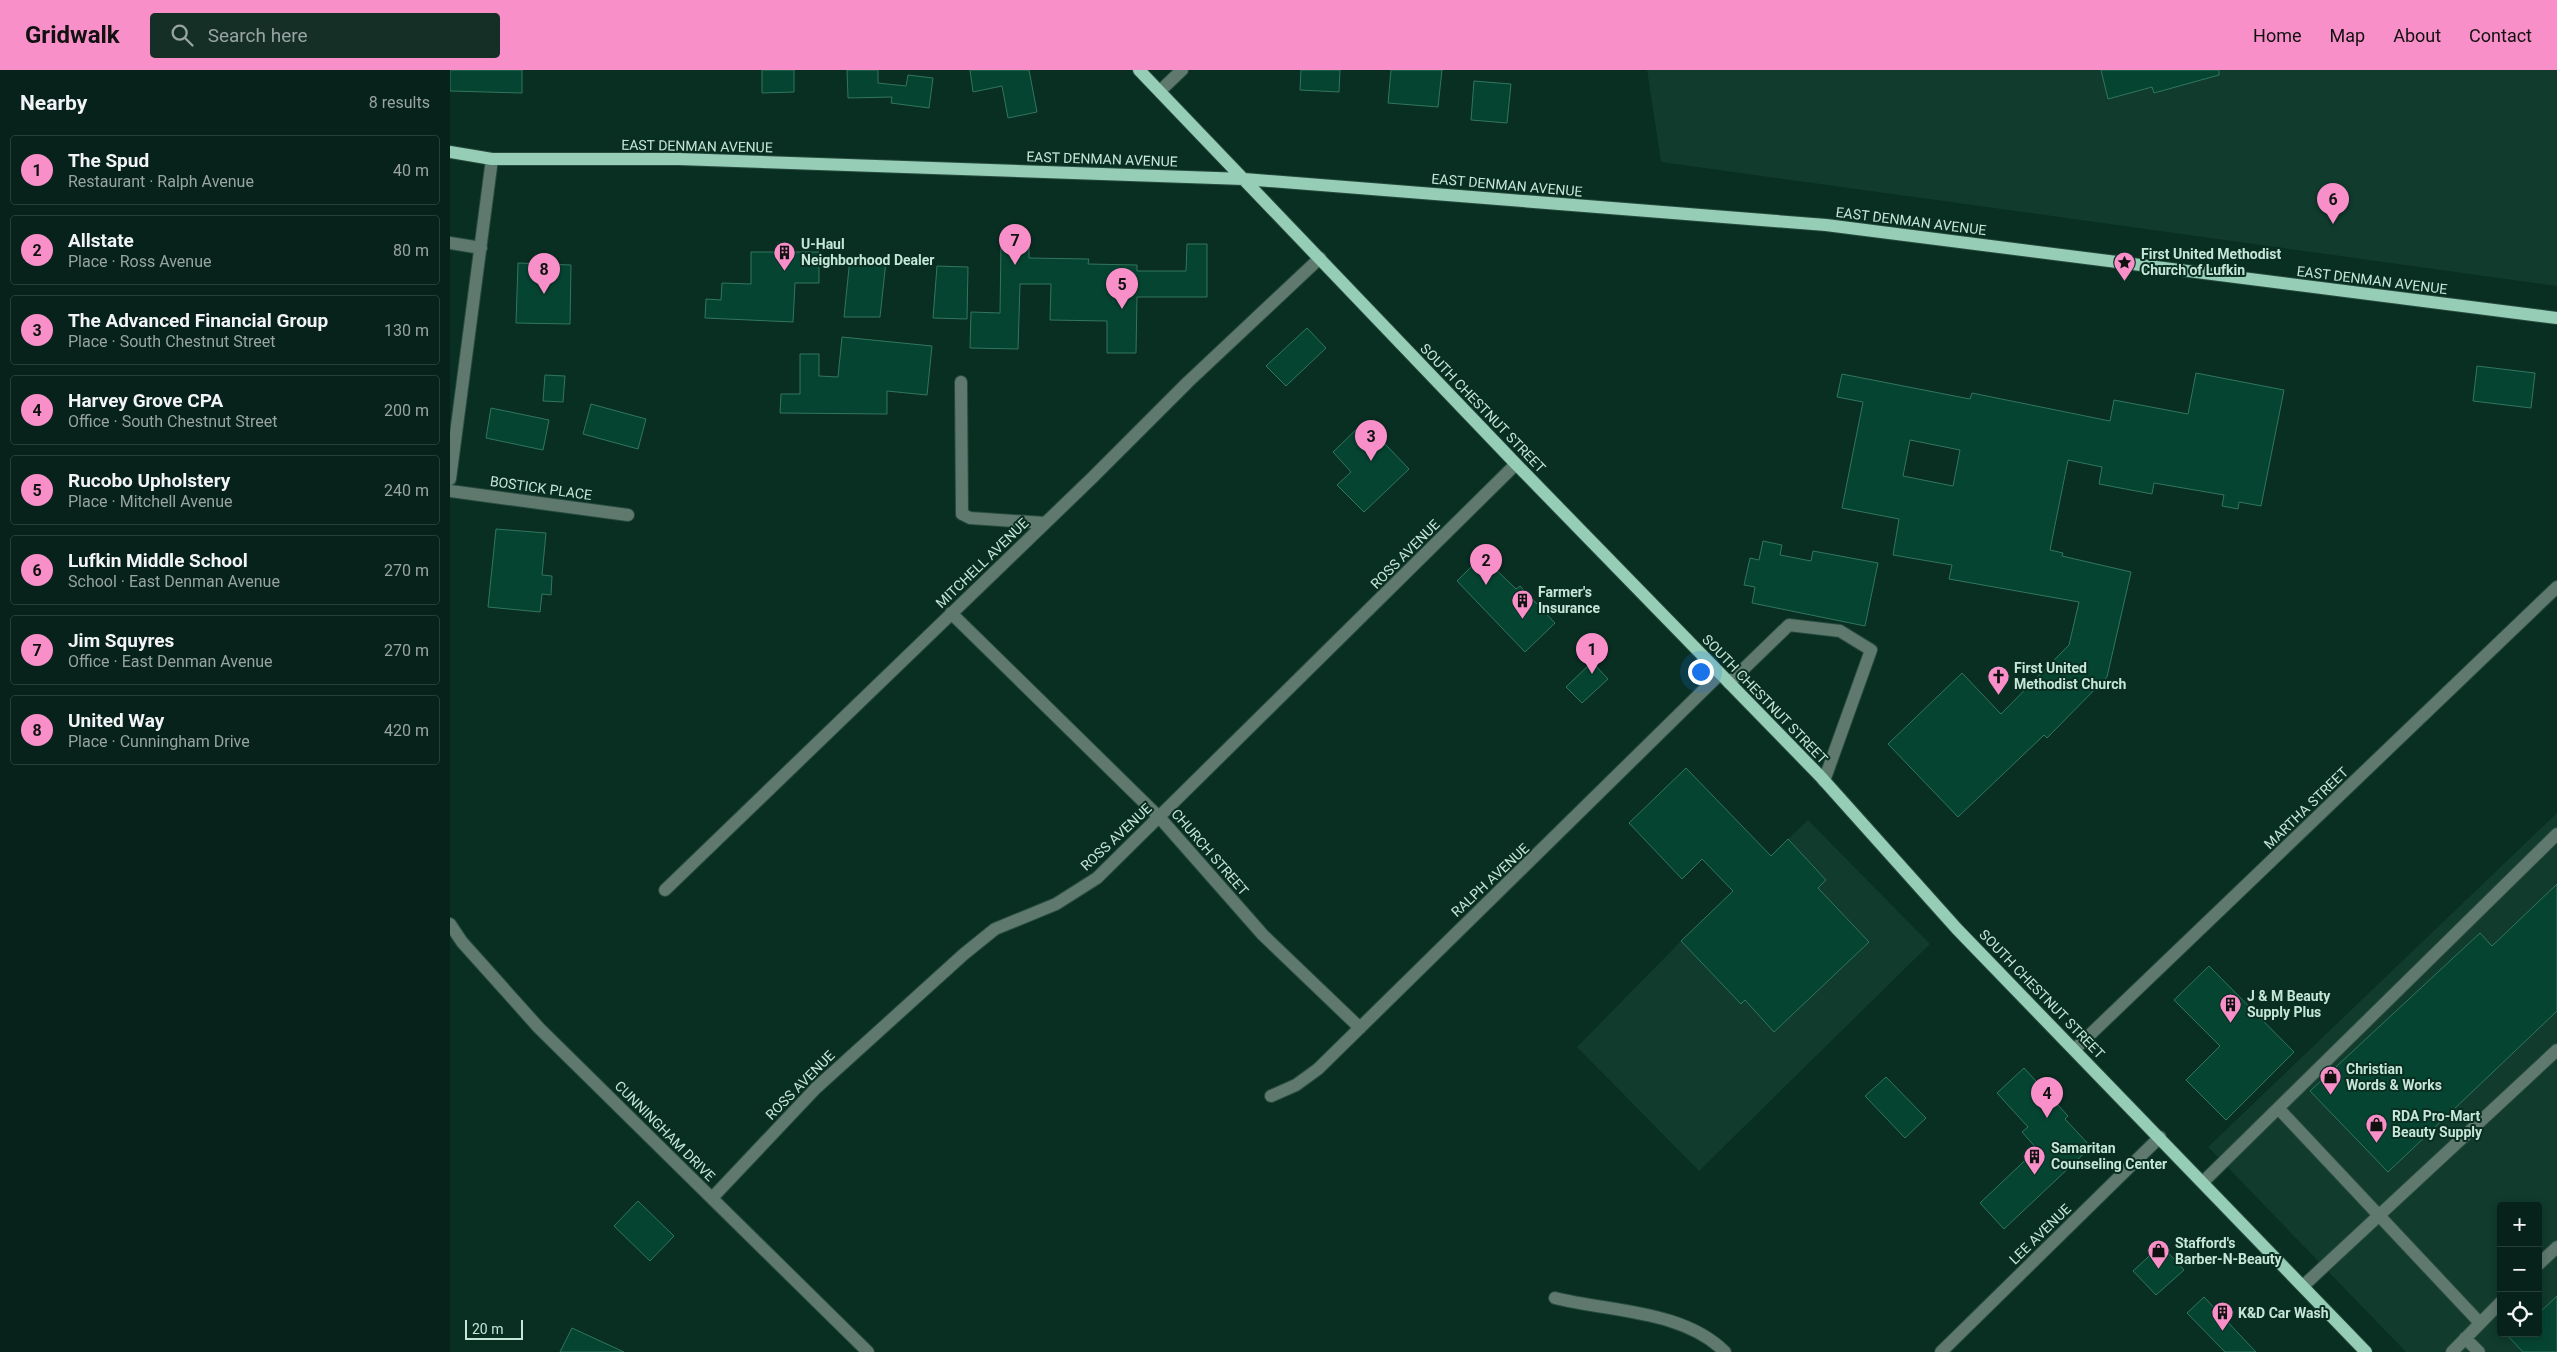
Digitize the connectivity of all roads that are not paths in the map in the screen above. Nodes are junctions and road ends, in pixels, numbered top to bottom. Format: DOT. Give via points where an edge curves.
graph roads {
  1 [pos="1139,70"];
  2 [pos="1182,70"];
  3 [pos="1160,91"];
  4 [pos="450,152"];
  5 [pos="492,159"];
  6 [pos="1244,179"];
  7 [pos="450,243"];
  8 [pos="482,248"];
  9 [pos="1320,258"];
  10 [pos="2557,318"];
  11 [pos="960,382"];
  12 [pos="1516,464"];
  13 [pos="450,479"];
  14 [pos="450,492"];
  15 [pos="628,515"];
  16 [pos="1045,523"];
  17 [pos="2557,587"];
  18 [pos="951,613"];
  19 [pos="1725,678"];
  20 [pos="1824,781"];
  21 [pos="1160,818"];
  22 [pos="2557,834"];
  23 [pos="665,890"];
  24 [pos="450,924"];
  25 [pos="1360,1028"];
  26 [pos="2075,1049"];
  27 [pos="2557,1050"];
  28 [pos="1272,1096"];
  29 [pos="2278,1108"];
  30 [pos="2160,1137"];
  31 [pos="2203,1182"];
  32 [pos="712,1198"];
  33 [pos="2378,1214"];
  34 [pos="2557,1247"];
  35 [pos="2542,1261"];
  36 [pos="2303,1286"];
  37 [pos="1555,1298"];
  38 [pos="2497,1306"];
  39 [pos="2480,1323"];
  40 [pos="2465,1338"];
  41 [pos="1723,1351"];
  42 [pos="868,1352"];
  43 [pos="1941,1352"];
  44 [pos="2366,1352"];
  45 [pos="2452,1352"];
  46 [pos="2479,1352"];
  1 -- 3 [label="main road, SOUTH CHESTNUT STREET"];
  2 -- 3 [label="street"];
  3 -- 6 [label="main road, SOUTH CHESTNUT STREET"];
  4 -- 5 [label="main road, EAST DENMAN AVENUE"];
  5 -- 6 [label="main road, EAST DENMAN AVENUE" via="679,159"];
  5 -- 8 [label="street"];
  6 -- 9 [label="main road, SOUTH CHESTNUT STREET"];
  6 -- 10 [label="main road, EAST DENMAN AVENUE" via="1826,225"];
  7 -- 8 [label="street"];
  8 -- 13 [label="street"];
  9 -- 12 [label="main road, SOUTH CHESTNUT STREET"];
  9 -- 16 [label="street, MITCHELL AVENUE"];
  11 -- 16 [label="street" via="962,514 970,518"];
  12 -- 19 [label="main road, SOUTH CHESTNUT STREET"];
  12 -- 21 [label="street, ROSS AVENUE"];
  14 -- 15 [label="street, BOSTICK PLACE"];
  16 -- 18 [label="street, MITCHELL AVENUE"];
  17 -- 26 [label="street, MARTHA STREET"];
  18 -- 21 [label="street, CHURCH STREET"];
  18 -- 23 [label="street, MITCHELL AVENUE"];
  19 -- 20 [label="main road, SOUTH CHESTNUT STREET"];
  19 -- 20 [label="street, RALPH AVENUE" via="1789,625 1840,631 1871,650"];
  19 -- 25 [label="street, RALPH AVENUE"];
  20 -- 26 [label="main road, SOUTH CHESTNUT STREET" via="1957,929"];
  21 -- 25 [label="street, CHURCH STREET" via="1263,935"];
  21 -- 32 [label="street, ROSS AVENUE" via="1097,878 1056,904 995,929 964,954 816,1088"];
  22 -- 29 [label="street"];
  24 -- 32 [label="street, CUNNINGHAM DRIVE" via="462,942 539,1028"];
  25 -- 28 [label="street, RALPH AVENUE" via="1318,1069 1296,1085"];
  26 -- 30 [label="main road, SOUTH CHESTNUT STREET"];
  27 -- 33 [label="street"];
  29 -- 31 [label="street"];
  29 -- 33 [label="street"];
  30 -- 31 [label="main road, SOUTH CHESTNUT STREET"];
  30 -- 43 [label="street, LEE AVENUE"];
  31 -- 36 [label="main road, SOUTH CHESTNUT STREET"];
  32 -- 42 [label="street, CUNNINGHAM DRIVE"];
  33 -- 36 [label="street"];
  33 -- 39 [label="street"];
  34 -- 35 [label="street"];
  36 -- 44 [label="main road, SOUTH CHESTNUT STREET"];
  37 -- 41 [label="street" via="1672,1320 1704,1334"];
  38 -- 39 [label="street"];
  39 -- 40 [label="street"];
  40 -- 45 [label="street"];
  40 -- 46 [label="street"];
}
